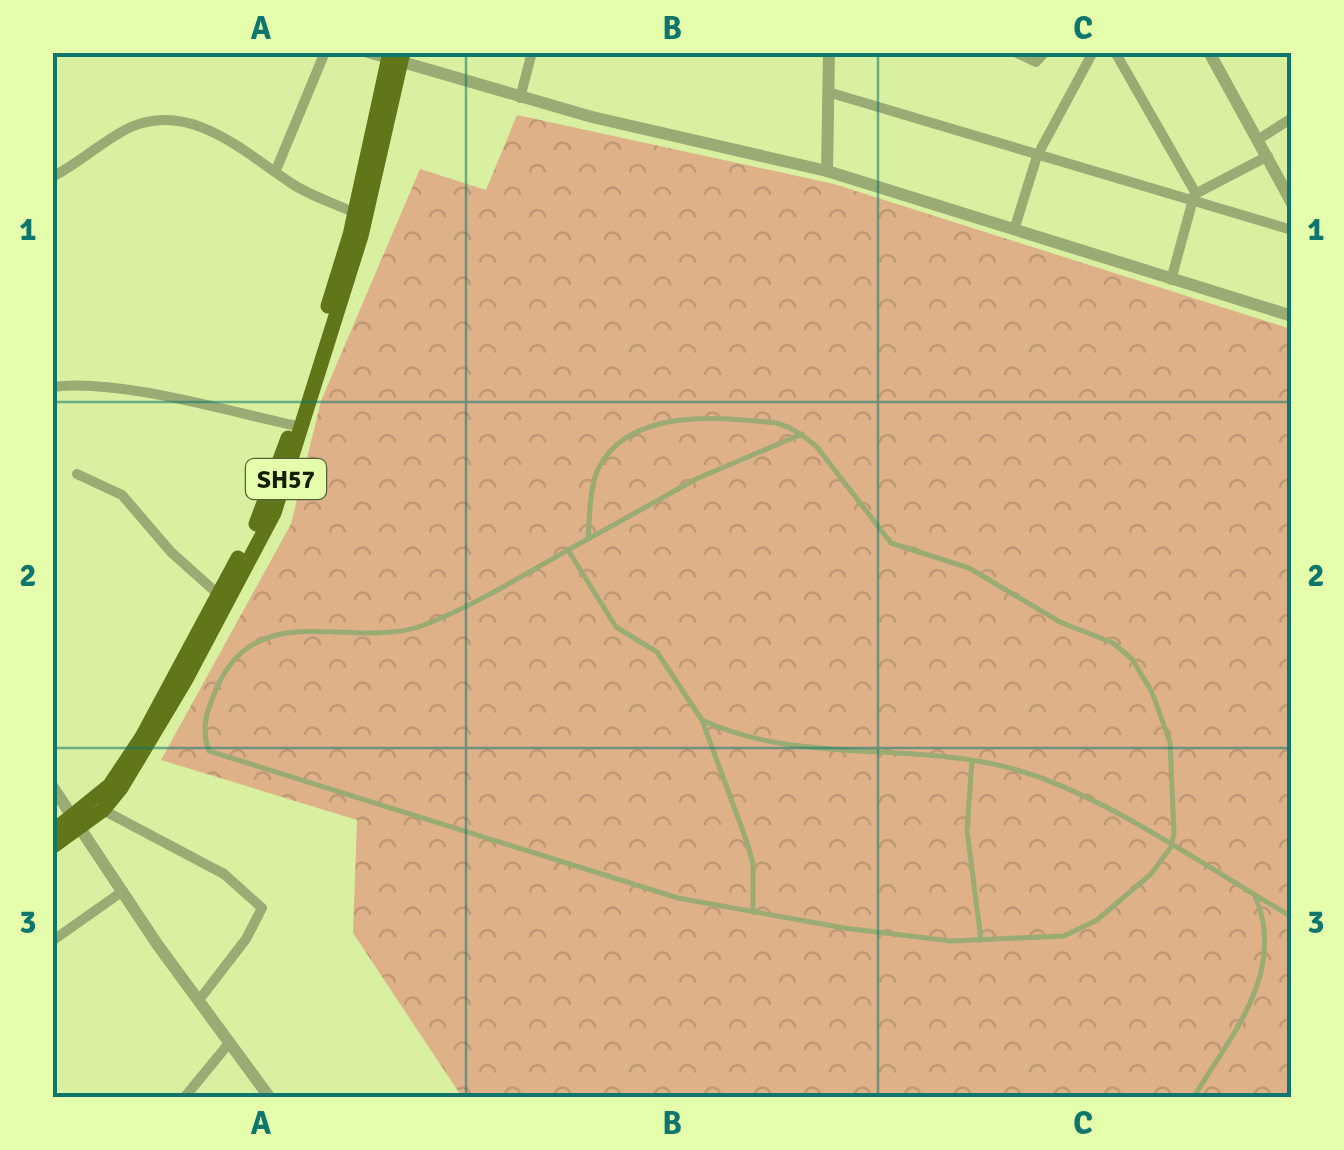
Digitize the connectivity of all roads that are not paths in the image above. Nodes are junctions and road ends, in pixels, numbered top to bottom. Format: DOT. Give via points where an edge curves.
graph roads {
  1 [pos="325,52"];
  2 [pos="368,52"];
  3 [pos="532,52"];
  4 [pos="828,52"];
  5 [pos="1014,52"];
  6 [pos="1045,52"];
  7 [pos="1094,52"];
  8 [pos="1114,52"];
  9 [pos="1210,52"];
  10 [pos="396,57"];
  11 [pos="828,92"];
  12 [pos="520,98"];
  13 [pos="1292,118"];
  14 [pos="1259,139"];
  15 [pos="1038,156"];
  16 [pos="1268,156"];
  17 [pos="276,170"];
  18 [pos="827,170"];
  19 [pos="52,177"];
  20 [pos="1194,198"];
  21 [pos="1292,203"];
  22 [pos="355,212"];
  23 [pos="1014,230"];
  24 [pos="1292,230"];
  25 [pos="1172,280"];
  26 [pos="1292,316"];
  27 [pos="52,387"];
  28 [pos="292,425"];
  29 [pos="802,434"];
  30 [pos="76,474"];
  31 [pos="588,539"];
  32 [pos="568,550"];
  33 [pos="218,595"];
  34 [pos="702,720"];
  35 [pos="972,761"];
  36 [pos="52,786"];
  37 [pos="103,810"];
  38 [pos="78,822"];
  39 [pos="52,832"];
  40 [pos="52,847"];
  41 [pos="1171,847"];
  42 [pos="123,891"];
  43 [pos="1255,896"];
  44 [pos="753,912"];
  45 [pos="1292,917"];
  46 [pos="981,940"];
  47 [pos="52,942"];
  48 [pos="199,1000"];
  49 [pos="230,1042"];
  50 [pos="184,1098"];
  51 [pos="270,1098"];
  52 [pos="1193,1098"];
  1 -- 17 [label="street"];
  2 -- 10 [label="street"];
  3 -- 12 [label="street"];
  4 -- 11 [label="street"];
  5 -- 6 [label="street" via="1036,62"];
  7 -- 15 [label="street"];
  8 -- 20 [label="street"];
  9 -- 14 [label="street"];
  10 -- 12 [label="street"];
  10 -- 22 [label="main road, SH57"];
  10 -- 37 [label="main road, SH57" via="361,236 274,513 151,742"];
  11 -- 15 [label="street"];
  11 -- 18 [label="street"];
  12 -- 18 [label="street"];
  13 -- 14 [label="street"];
  14 -- 16 [label="street"];
  15 -- 20 [label="street"];
  15 -- 23 [label="street"];
  16 -- 20 [label="street"];
  16 -- 21 [label="street"];
  17 -- 19 [label="street" via="196,124 154,122 134,126"];
  17 -- 22 [label="street"];
  18 -- 23 [label="street"];
  20 -- 24 [label="street"];
  20 -- 25 [label="street"];
  22 -- 28 [label="main road, SH57"];
  23 -- 25 [label="street"];
  25 -- 26 [label="street"];
  27 -- 28 [label="street" via="156,397"];
  28 -- 33 [label="main road, SH57" via="262,514"];
  29 -- 31 [label="lane" via="696,480"];
  29 -- 31 [label="lane" via="752,420 650,424 607,455 596,473"];
  29 -- 41 [label="lane" via="891,543 969,568 1132,659 1170,742 1176,818"];
  30 -- 33 [label="street" via="122,495"];
  31 -- 32 [label="lane"];
  32 -- 34 [label="lane" via="616,627 657,652"];
  32 -- 44 [label="lane" via="423,626 315,628 254,645 216,687 205,719 210,750 678,898"];
  33 -- 38 [label="main road, SH57" via="142,737"];
  34 -- 35 [label="lane" via="765,740"];
  34 -- 44 [label="lane" via="753,864"];
  35 -- 41 [label="lane" via="1054,783"];
  35 -- 46 [label="lane" via="966,830"];
  36 -- 38 [label="street"];
  37 -- 38 [label="main road, SH57"];
  37 -- 48 [label="street" via="224,874 262,908"];
  38 -- 39 [label="main road, SH57"];
  38 -- 40 [label="main road, SH57"];
  38 -- 42 [label="street"];
  41 -- 43 [label="lane"];
  41 -- 46 [label="lane" via="1151,874 1097,920 1064,936"];
  42 -- 47 [label="street"];
  42 -- 48 [label="street"];
  43 -- 45 [label="lane"];
  43 -- 52 [label="lane" via="1265,928 1254,999"];
  44 -- 46 [label="lane"];
  48 -- 49 [label="street"];
  49 -- 50 [label="street"];
  49 -- 51 [label="street"];
}
